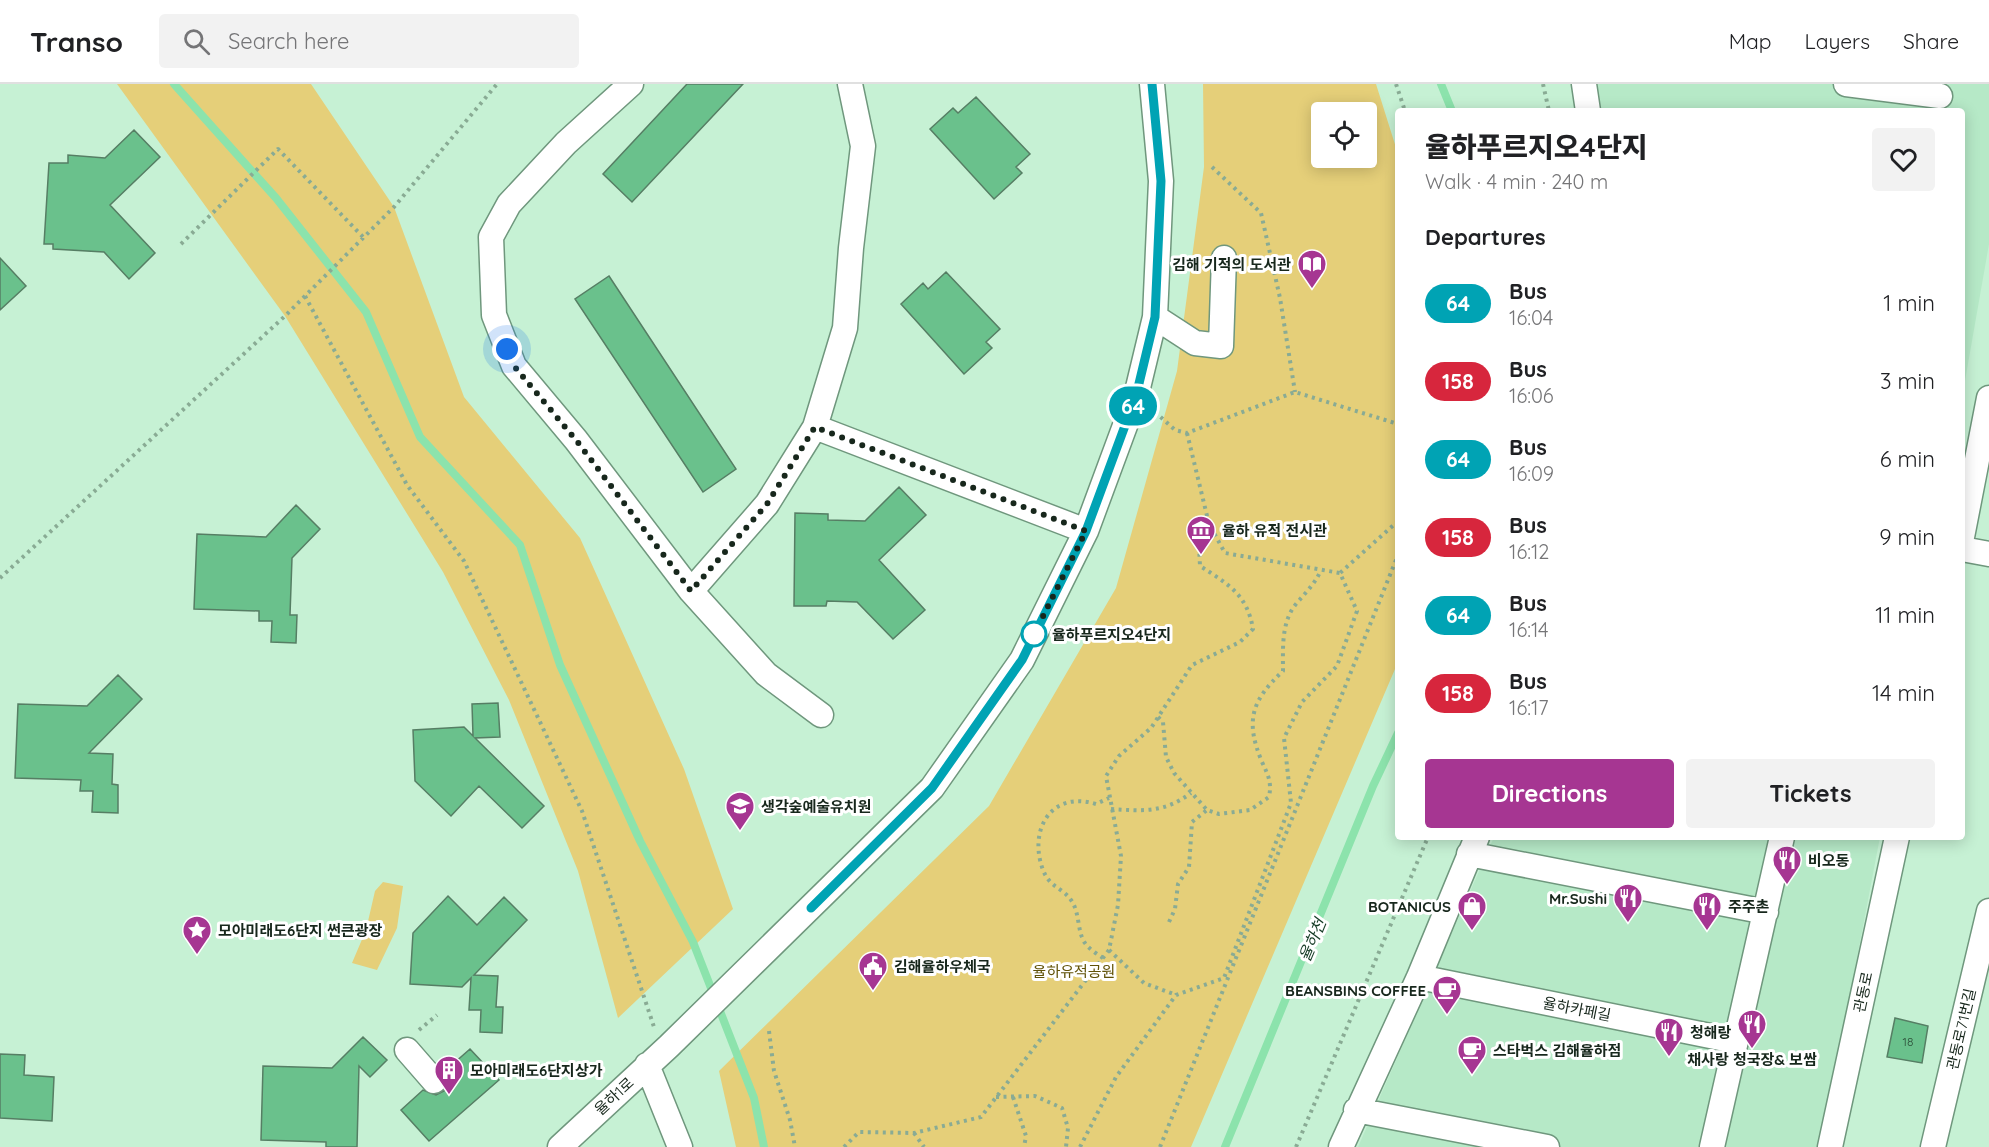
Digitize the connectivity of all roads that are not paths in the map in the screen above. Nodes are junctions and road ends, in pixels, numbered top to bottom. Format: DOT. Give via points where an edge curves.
graph roads {
  1 [pos="631,84"];
  2 [pos="850,84"];
  3 [pos="1152,84"];
  4 [pos="1584,84"];
  5 [pos="1846,84"];
  6 [pos="1940,97"];
  7 [pos="1587,108"];
  8 [pos="1224,258"];
  9 [pos="1155,317"];
  10 [pos="1989,398"];
  11 [pos="815,427"];
  12 [pos="1965,522"];
  13 [pos="1086,531"];
  14 [pos="1965,550"];
  15 [pos="1989,554"];
  16 [pos="691,591"];
  17 [pos="821,715"];
  18 [pos="1781,840"];
  19 [pos="1896,840"];
  20 [pos="1473,846"];
  21 [pos="1989,911"];
  22 [pos="1767,912"];
  23 [pos="1419,977"];
  24 [pos="412,1041"];
  25 [pos="1735,1041"];
  26 [pos="660,1054"];
  27 [pos="434,1081"];
  28 [pos="1356,1110"];
  29 [pos="560,1147"];
  30 [pos="680,1147"];
  31 [pos="1341,1147"];
  32 [pos="1547,1147"];
  33 [pos="1712,1147"];
  34 [pos="1830,1147"];
  35 [pos="1933,1147"];
  1 -- 16 [label="street" via="566,143 509,204 491,237 494,315 514,366"];
  2 -- 11 [label="street" via="863,146 845,328"];
  3 -- 9 [label="street" via="1161,181"];
  4 -- 7 [label="street"];
  5 -- 6 [label="street"];
  8 -- 9 [label="street" via="1221,346 1195,343"];
  9 -- 13 [label="street" via="1136,396"];
  10 -- 12 [label="street"];
  11 -- 13 [label="street"];
  11 -- 16 [label="street" via="767,504"];
  13 -- 26 [label="street, 율하1로" via="1022,660 932,788"];
  14 -- 15 [label="street"];
  16 -- 17 [label="street" via="766,674"];
  18 -- 22 [label="street"];
  19 -- 34 [label="street, 관동로"];
  20 -- 22 [label="street"];
  20 -- 23 [label="street"];
  21 -- 35 [label="street, 관동로71번길"];
  22 -- 25 [label="street"];
  23 -- 25 [label="street, 율하카페길"];
  23 -- 28 [label="street"];
  24 -- 27 [label="street"];
  25 -- 33 [label="street"];
  26 -- 29 [label="street, 율하1로"];
  26 -- 30 [label="street"];
  28 -- 31 [label="street"];
  28 -- 32 [label="street"];
}
